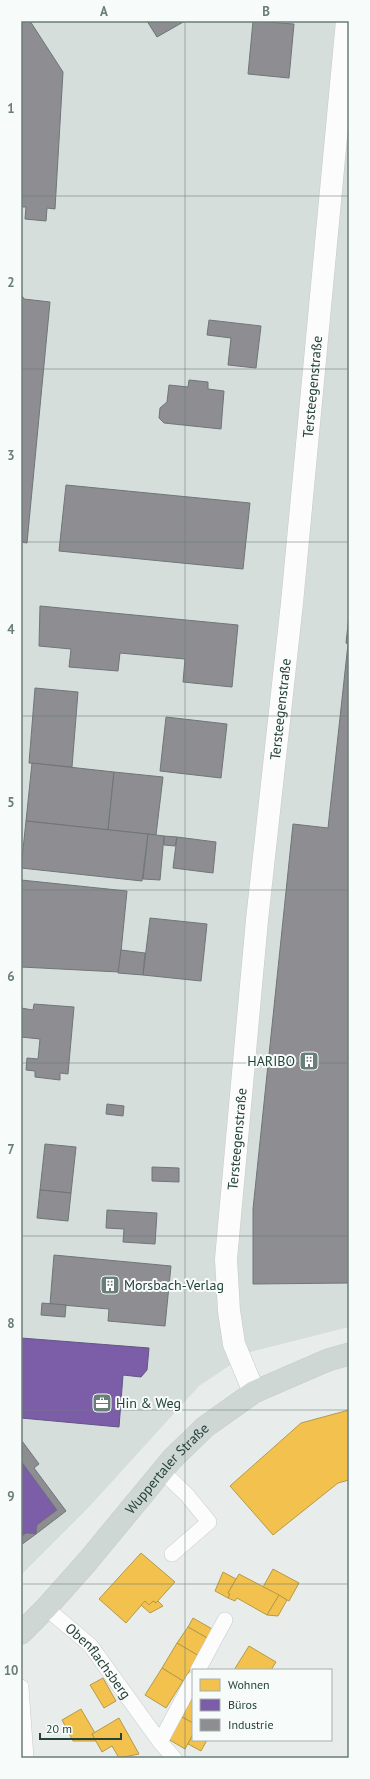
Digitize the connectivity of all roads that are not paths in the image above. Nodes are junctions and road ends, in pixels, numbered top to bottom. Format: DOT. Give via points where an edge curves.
graph roads {
  1 [pos="347,21"];
  2 [pos="349,1354"];
  3 [pos="254,1392"];
  4 [pos="162,1471"];
  5 [pos="172,1554"];
  6 [pos="46,1608"];
  7 [pos="226,1620"];
  8 [pos="21,1633"];
  9 [pos="199,1669"];
  10 [pos="192,1682"];
  11 [pos="21,1687"];
  12 [pos="160,1742"];
  13 [pos="26,1758"];
  14 [pos="174,1758"];
  1 -- 3 [label="street, Tersteegenstraße" via="292,603 257,920 226,1259 234,1344"];
  2 -- 3 [label="main road, Wuppertaler Straße" via="328,1360"];
  3 -- 4 [label="main road, Wuppertaler Straße" via="205,1427"];
  4 -- 5 [label="lane" via="209,1522"];
  4 -- 6 [label="main road, Wuppertaler Straße"];
  6 -- 8 [label="main road, Wuppertaler Straße"];
  6 -- 12 [label="lane, Obenflachsberg" via="90,1645"];
  7 -- 9 [label="lane"];
  10 -- 12 [label="lane"];
  11 -- 13 [label="lane"];
  12 -- 14 [label="lane, Obenflachsberg"];
}
